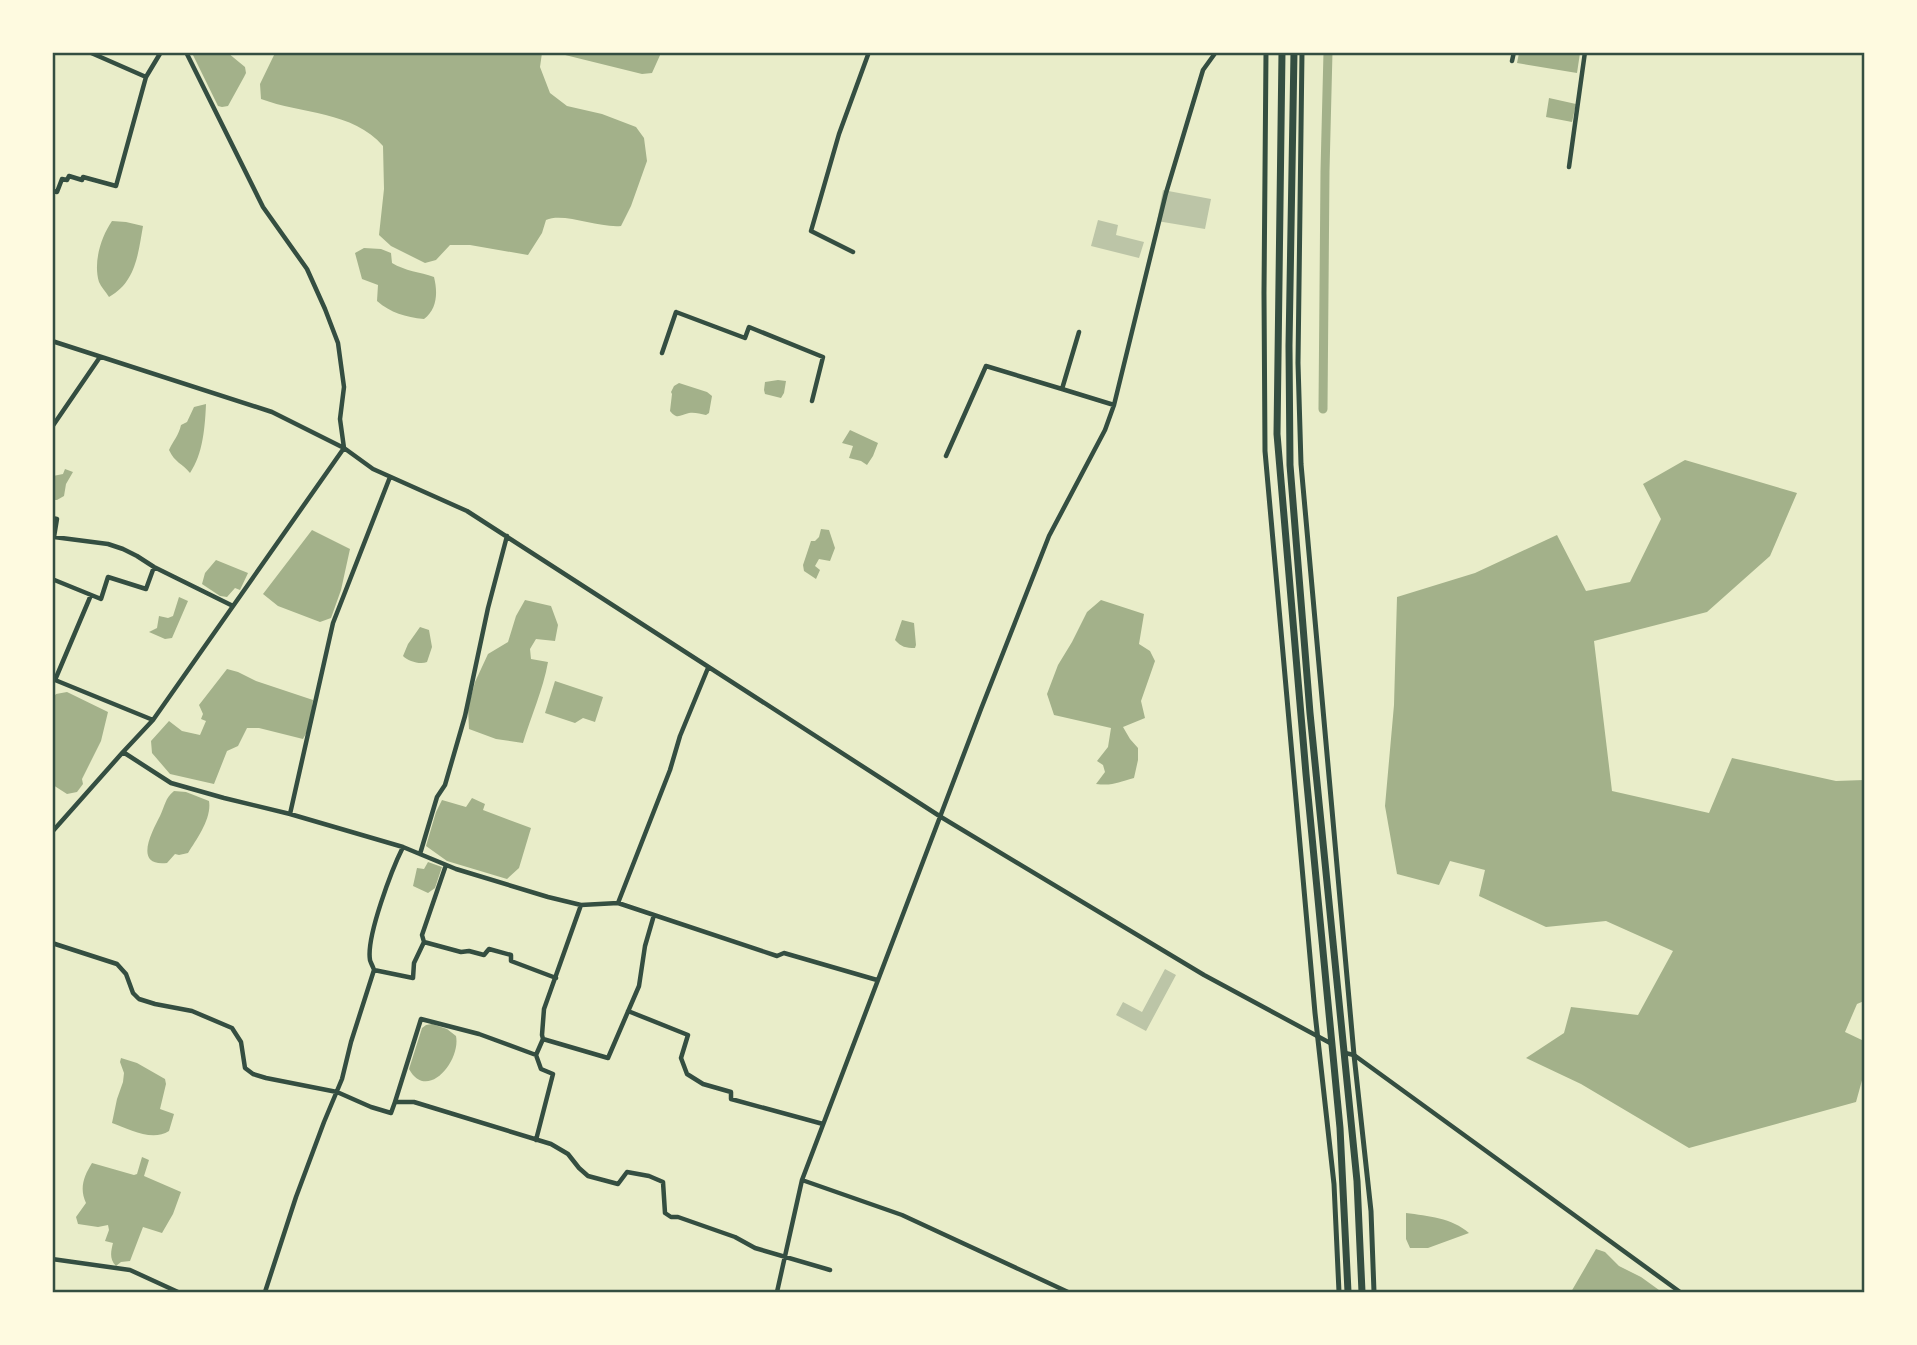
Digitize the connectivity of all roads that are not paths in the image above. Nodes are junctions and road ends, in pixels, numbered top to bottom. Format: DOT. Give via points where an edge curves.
graph roads {
  1 [pos="89,52"];
  2 [pos="161,52"];
  3 [pos="186,52"];
  4 [pos="869,52"];
  5 [pos="1216,52"];
  6 [pos="1266,52"];
  7 [pos="1282,52"];
  8 [pos="1294,52"];
  9 [pos="1302,52"];
  10 [pos="1514,52"];
  11 [pos="1586,52"];
  12 [pos="1513,61"];
  13 [pos="146,77"];
  14 [pos="1569,167"];
  15 [pos="52,191"];
  16 [pos="853,252"];
  17 [pos="1079,332"];
  18 [pos="52,341"];
  19 [pos="663,353"];
  20 [pos="100,357"];
  21 [pos="1062,389"];
  22 [pos="812,401"];
  23 [pos="1114,405"];
  24 [pos="52,428"];
  25 [pos="344,448"];
  26 [pos="946,456"];
  27 [pos="390,477"];
  28 [pos="52,518"];
  29 [pos="507,536"];
  30 [pos="155,567"];
  31 [pos="52,579"];
  32 [pos="91,595"];
  33 [pos="233,606"];
  34 [pos="708,668"];
  35 [pos="153,720"];
  36 [pos="123,752"];
  37 [pos="290,814"];
  38 [pos="941,817"];
  39 [pos="52,832"];
  40 [pos="403,847"];
  41 [pos="420,855"];
  42 [pos="446,865"];
  43 [pos="618,903"];
  44 [pos="581,905"];
  45 [pos="654,915"];
  46 [pos="424,942"];
  47 [pos="52,943"];
  48 [pos="374,970"];
  49 [pos="555,978"];
  50 [pos="877,980"];
  51 [pos="628,1011"];
  52 [pos="1317,1037"];
  53 [pos="543,1038"];
  54 [pos="1332,1044"];
  55 [pos="1345,1053"];
  56 [pos="536,1055"];
  57 [pos="1354,1055"];
  58 [pos="337,1092"];
  59 [pos="395,1102"];
  60 [pos="823,1124"];
  61 [pos="536,1140"];
  62 [pos="802,1180"];
  63 [pos="785,1257"];
  64 [pos="52,1259"];
  65 [pos="830,1270"];
  66 [pos="178,1293"];
  67 [pos="265,1293"];
  68 [pos="777,1293"];
  69 [pos="1068,1293"];
  70 [pos="1339,1293"];
  71 [pos="1348,1293"];
  72 [pos="1362,1293"];
  73 [pos="1374,1293"];
  74 [pos="1680,1293"];
  1 -- 13 [label="street"];
  2 -- 13 [label="street"];
  3 -- 25 [label="street" via="263,207 307,270 325,309 338,343"];
  4 -- 16 [label="street" via="811,231"];
  5 -- 23 [label="street" via="1203,70 1166,193"];
  6 -- 52 [label="street" via="1265,451"];
  7 -- 54 [label="main road" via="1277,434"];
  8 -- 55 [label="main road" via="1290,465"];
  9 -- 57 [label="street" via="1301,464"];
  10 -- 12 [label="street"];
  11 -- 14 [label="street"];
  13 -- 15 [label="street" via="116,186 69,176 62,179 57,192"];
  17 -- 21 [label="street"];
  18 -- 20 [label="street"];
  19 -- 22 [label="street" via="676,312 745,338 749,327 824,357"];
  20 -- 24 [label="street"];
  20 -- 25 [label="street" via="272,412"];
  21 -- 23 [label="street"];
  21 -- 26 [label="street" via="986,366"];
  23 -- 38 [label="street" via="1049,536"];
  25 -- 27 [label="street"];
  25 -- 33 [label="street"];
  27 -- 29 [label="street" via="467,511"];
  27 -- 37 [label="street" via="333,624"];
  28 -- 30 [label="street" via="57,519 54,537 108,544"];
  29 -- 34 [label="street"];
  29 -- 41 [label="street" via="465,716"];
  30 -- 32 [label="street" via="146,589 108,577 101,599"];
  30 -- 33 [label="street"];
  31 -- 32 [label="street"];
  32 -- 35 [label="street" via="55,680"];
  33 -- 35 [label="street"];
  34 -- 38 [label="street"];
  34 -- 43 [label="street"];
  35 -- 36 [label="street"];
  36 -- 37 [label="street" via="171,783"];
  36 -- 39 [label="street"];
  37 -- 40 [label="street"];
  38 -- 50 [label="street"];
  38 -- 52 [label="street" via="1192,968"];
  40 -- 41 [label="street"];
  40 -- 48 [label="street" via="391,871 371,940"];
  41 -- 42 [label="street"];
  42 -- 44 [label="street"];
  42 -- 46 [label="street" via="422,935"];
  43 -- 44 [label="street"];
  43 -- 45 [label="street"];
  44 -- 49 [label="street"];
  45 -- 50 [label="street" via="777,956 784,953"];
  45 -- 51 [label="street" via="639,986"];
  46 -- 48 [label="street" via="413,978"];
  46 -- 49 [label="street" via="461,952 484,955 489,949 511,955 511,961"];
  47 -- 58 [label="street" via="117,964 139,999 192,1011 232,1028 241,1042 245,1068 253,1074"];
  48 -- 58 [label="street"];
  49 -- 53 [label="street" via="544,1009"];
  50 -- 60 [label="street"];
  51 -- 53 [label="street" via="608,1058"];
  51 -- 60 [label="street" via="688,1035 681,1058 687,1074 704,1084 732,1093 731,1099"];
  52 -- 54 [label="street"];
  52 -- 70 [label="street" via="1334,1184"];
  53 -- 56 [label="street"];
  54 -- 71 [label="main road"];
  55 -- 57 [label="street"];
  55 -- 72 [label="main road"];
  56 -- 59 [label="street" via="421,1019"];
  56 -- 61 [label="street" via="541,1069 553,1074"];
  57 -- 73 [label="street" via="1371,1210"];
  57 -- 74 [label="street"];
  58 -- 59 [label="street" via="391,1113"];
  58 -- 67 [label="street"];
  59 -- 61 [label="street" via="414,1102"];
  60 -- 62 [label="street"];
  61 -- 63 [label="street" via="568,1154 589,1176 618,1184 627,1172 663,1182 665,1213 670,1217"];
  62 -- 63 [label="street"];
  62 -- 69 [label="street" via="902,1215"];
  63 -- 65 [label="street"];
  63 -- 68 [label="street"];
  64 -- 66 [label="street" via="130,1270"];
}
